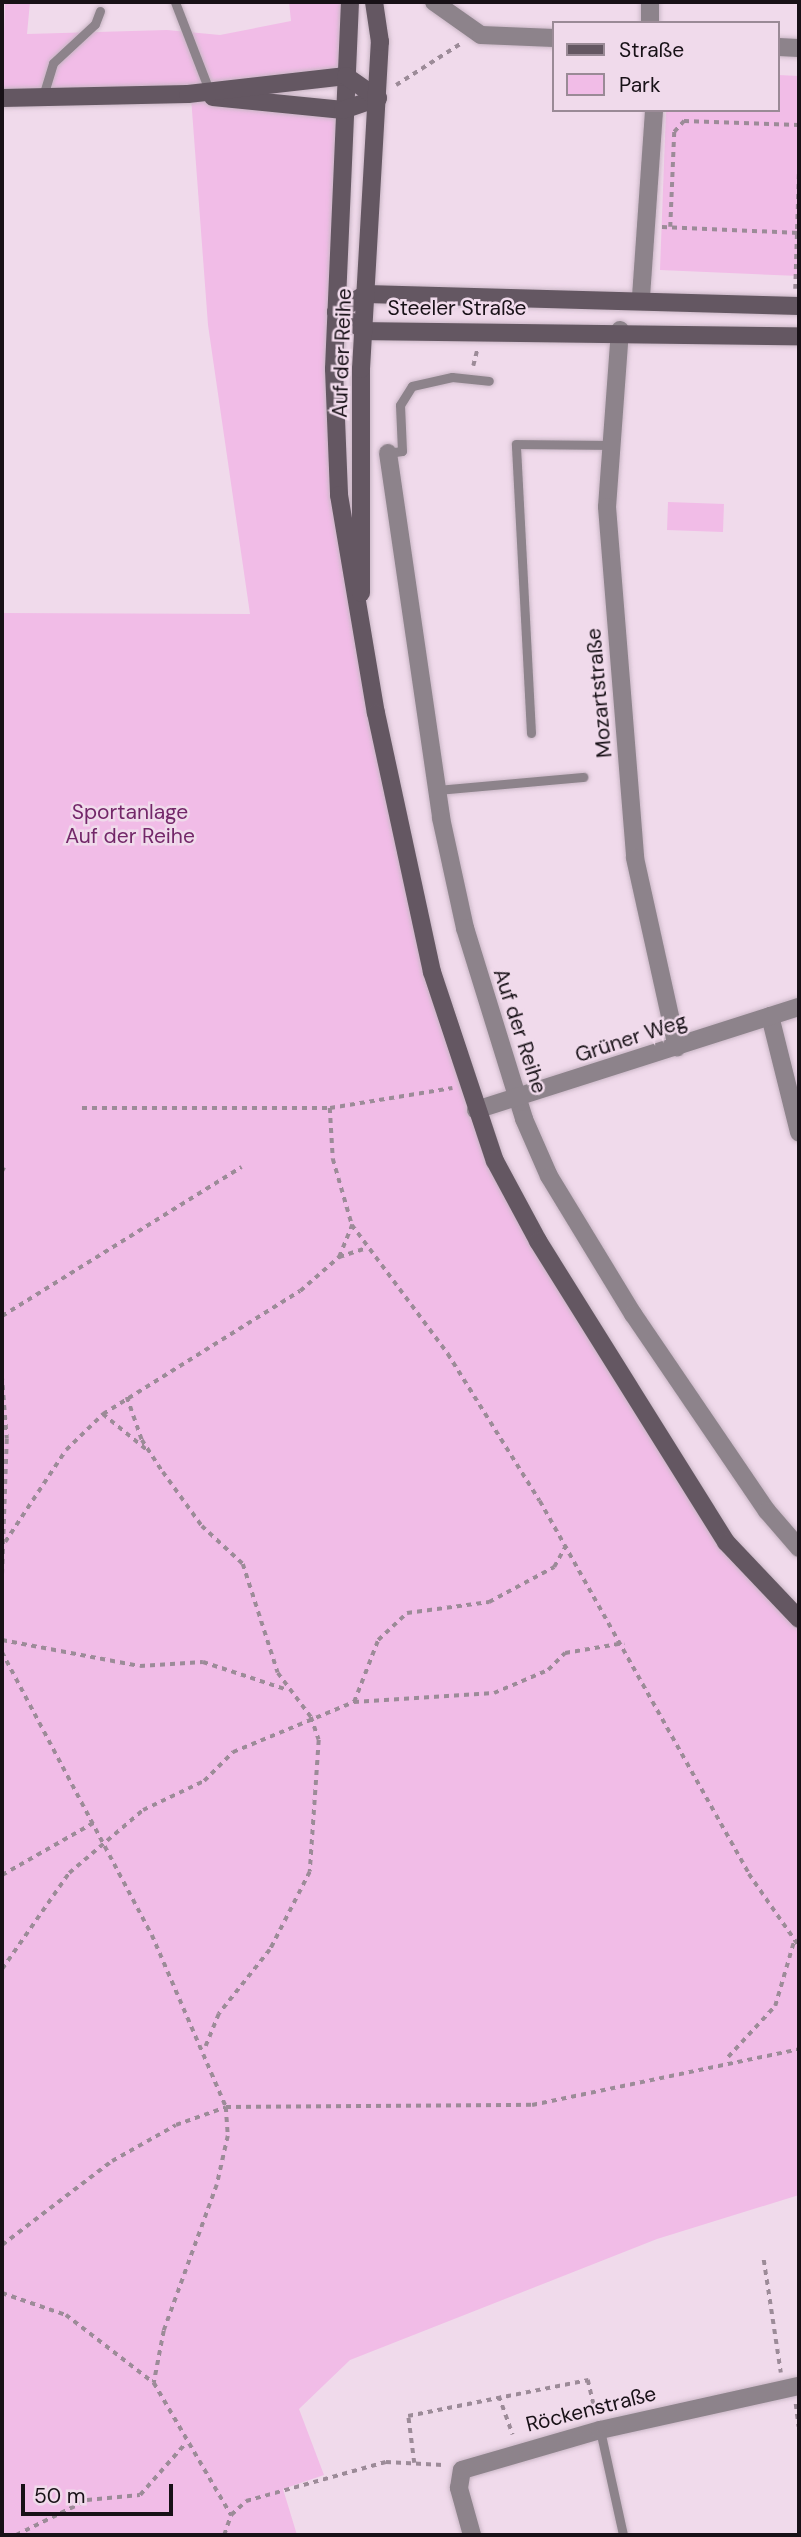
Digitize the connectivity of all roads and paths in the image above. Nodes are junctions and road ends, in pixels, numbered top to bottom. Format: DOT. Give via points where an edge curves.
graph roads {
  1 [pos="174,2"];
  2 [pos="350,2"];
  3 [pos="374,2"];
  4 [pos="434,2"];
  5 [pos="650,2"];
  6 [pos="100,11"];
  7 [pos="650,21"];
  8 [pos="481,35"];
  9 [pos="552,38"];
  10 [pos="780,47"];
  11 [pos="799,48"];
  12 [pos="346,76"];
  13 [pos="209,90"];
  14 [pos="188,94"];
  15 [pos="43,96"];
  16 [pos="2,98"];
  17 [pos="378,98"];
  18 [pos="343,110"];
  19 [pos="654,112"];
  20 [pos="799,125"];
  21 [pos="799,165"];
  22 [pos="646,226"];
  23 [pos="670,227"];
  24 [pos="798,233"];
  25 [pos="366,294"];
  26 [pos="641,297"];
  27 [pos="797,306"];
  28 [pos="336,312"];
  29 [pos="620,330"];
  30 [pos="365,331"];
  31 [pos="481,331"];
  32 [pos="799,336"];
  33 [pos="470,378"];
  34 [pos="489,381"];
  35 [pos="611,445"];
  36 [pos="388,453"];
  37 [pos="360,610"];
  38 [pos="531,733"];
  39 [pos="583,777"];
  40 [pos="436,790"];
  41 [pos="799,1007"];
  42 [pos="770,1016"];
  43 [pos="677,1047"];
  44 [pos="468,1085"];
  45 [pos="517,1098"];
  46 [pos="82,1108"];
  47 [pos="330,1108"];
  48 [pos="476,1110"];
  49 [pos="799,1132"];
  50 [pos="241,1167"];
  51 [pos="352,1225"];
  52 [pos="367,1248"];
  53 [pos="339,1257"];
  54 [pos="2,1316"];
  55 [pos="2,1375"];
  56 [pos="127,1397"];
  57 [pos="103,1414"];
  58 [pos="151,1454"];
  59 [pos="5,1542"];
  60 [pos="567,1544"];
  61 [pos="799,1548"];
  62 [pos="2,1582"];
  63 [pos="799,1619"];
  64 [pos="2,1640"];
  65 [pos="624,1643"];
  66 [pos="2,1652"];
  67 [pos="290,1691"];
  68 [pos="354,1702"];
  69 [pos="311,1717"];
  70 [pos="93,1822"];
  71 [pos="105,1844"];
  72 [pos="2,1875"];
  73 [pos="794,1941"];
  74 [pos="799,1946"];
  75 [pos="2,1969"];
  76 [pos="205,2048"];
  77 [pos="799,2049"];
  78 [pos="726,2060"];
  79 [pos="226,2107"];
  80 [pos="2,2245"];
  81 [pos="764,2260"];
  82 [pos="2,2293"];
  83 [pos="155,2383"];
  84 [pos="792,2387"];
  85 [pos="499,2396"];
  86 [pos="600,2430"];
  87 [pos="186,2444"];
  88 [pos="516,2452"];
  89 [pos="414,2463"];
  90 [pos="462,2470"];
  91 [pos="231,2515"];
  92 [pos="16,2535"];
  93 [pos="223,2535"];
  94 [pos="472,2535"];
  95 [pos="623,2535"];
  1 -- 13 [label="lane"];
  2 -- 12 [label="main road, Auf der Reihe"];
  3 -- 17 [label="main road, Auf der Reihe"];
  4 -- 8 [label="street"];
  5 -- 7 [label="street"];
  6 -- 15 [label="lane" via="95,24 52,63"];
  8 -- 9 [label="street"];
  8 -- 17 [label="path" via="442,53"];
  10 -- 11 [label="street"];
  12 -- 13 [label="main road"];
  12 -- 17 [label="main road"];
  12 -- 18 [label="main road, Auf der Reihe"];
  13 -- 14 [label="main road"];
  14 -- 15 [label="main road"];
  14 -- 18 [label="main road"];
  15 -- 16 [label="main road"];
  17 -- 18 [label="main road"];
  17 -- 25 [label="main road, Auf der Reihe"];
  18 -- 28 [label="main road, Auf der Reihe"];
  19 -- 22 [label="street"];
  20 -- 23 [label="path" via="684,121 674,132"];
  21 -- 24 [label="path"];
  22 -- 23 [label="path"];
  22 -- 26 [label="street"];
  23 -- 24 [label="path"];
  24 -- 27 [label="path"];
  25 -- 26 [label="main road, Steeler Straße"];
  25 -- 28 [label="main road, Steeler Straße"];
  25 -- 30 [label="main road, Auf der Reihe"];
  26 -- 27 [label="main road, Steeler Straße"];
  28 -- 30 [label="main road, Steeler Straße"];
  28 -- 37 [label="main road, Auf der Reihe" via="339,495"];
  29 -- 31 [label="main road, Steeler Straße"];
  29 -- 32 [label="main road, Steeler Straße"];
  29 -- 35 [label="street, Mozartstraße"];
  30 -- 31 [label="main road, Steeler Straße"];
  30 -- 37 [label="main road, Auf der Reihe"];
  31 -- 33 [label="path"];
  33 -- 34 [label="lane"];
  33 -- 36 [label="lane" via="412,386 400,405 402,451"];
  35 -- 38 [label="lane" via="516,444"];
  35 -- 43 [label="street, Mozartstraße" via="607,507 635,858"];
  36 -- 40 [label="street, Auf der Reihe"];
  37 -- 44 [label="main road, Auf der Reihe" via="376,713 432,972"];
  39 -- 40 [label="lane"];
  40 -- 45 [label="street, Auf der Reihe" via="464,928"];
  41 -- 42 [label="street, Grüner Weg"];
  42 -- 43 [label="street, Grüner Weg"];
  42 -- 49 [label="street"];
  43 -- 45 [label="street, Grüner Weg"];
  44 -- 47 [label="path"];
  44 -- 48 [label="main road, Auf der Reihe"];
  45 -- 48 [label="street, Grüner Weg"];
  45 -- 61 [label="street, Auf der Reihe" via="549,1176 633,1314 767,1511"];
  46 -- 47 [label="path"];
  47 -- 51 [label="path" via="333,1159"];
  48 -- 63 [label="main road, Auf der Reihe" via="495,1161 538,1241 678,1467 726,1542"];
  50 -- 54 [label="path"];
  51 -- 52 [label="path"];
  51 -- 53 [label="path"];
  52 -- 53 [label="path"];
  52 -- 60 [label="path" via="448,1354"];
  53 -- 56 [label="path" via="300,1291"];
  55 -- 59 [label="path"];
  56 -- 57 [label="path"];
  56 -- 58 [label="path"];
  57 -- 58 [label="path"];
  57 -- 59 [label="path" via="66,1450"];
  58 -- 67 [label="path" via="202,1526 243,1564 273,1659"];
  59 -- 62 [label="path"];
  60 -- 65 [label="path"];
  60 -- 68 [label="path" via="554,1567 489,1602 407,1613 378,1640"];
  64 -- 67 [label="path" via="141,1666 203,1662"];
  65 -- 68 [label="path" via="565,1653 548,1670 494,1693"];
  65 -- 73 [label="path" via="743,1865"];
  66 -- 70 [label="path"];
  67 -- 69 [label="path"];
  68 -- 69 [label="path"];
  69 -- 71 [label="path" via="233,1752 204,1781 143,1810"];
  69 -- 76 [label="path" via="320,1754 308,1822 310,1872 270,1950 219,2014"];
  70 -- 71 [label="path"];
  70 -- 72 [label="path"];
  71 -- 75 [label="path" via="58,1884"];
  71 -- 76 [label="path"];
  73 -- 74 [label="path"];
  73 -- 78 [label="path" via="775,2006"];
  76 -- 79 [label="path"];
  77 -- 78 [label="path"];
  78 -- 79 [label="path" via="626,2089 532,2105"];
  79 -- 80 [label="path" via="176,2125 112,2161"];
  79 -- 83 [label="path" via="228,2136 217,2185 164,2331"];
  81 -- 84 [label="path"];
  82 -- 83 [label="path" via="66,2315"];
  83 -- 87 [label="path"];
  84 -- 86 [label="street, Röckenstraße"];
  85 -- 86 [label="path" via="588,2380"];
  85 -- 88 [label="path"];
  85 -- 89 [label="path" via="408,2416"];
  86 -- 88 [label="street, Röckenstraße"];
  86 -- 95 [label="lane"];
  87 -- 91 [label="path"];
  87 -- 92 [label="path" via="140,2495 88,2500"];
  88 -- 90 [label="street, Röckenstraße"];
  89 -- 90 [label="path" via="455,2462"];
  89 -- 91 [label="path" via="386,2462 260,2496"];
  90 -- 94 [label="street" via="459,2488"];
  91 -- 93 [label="path"];
}
